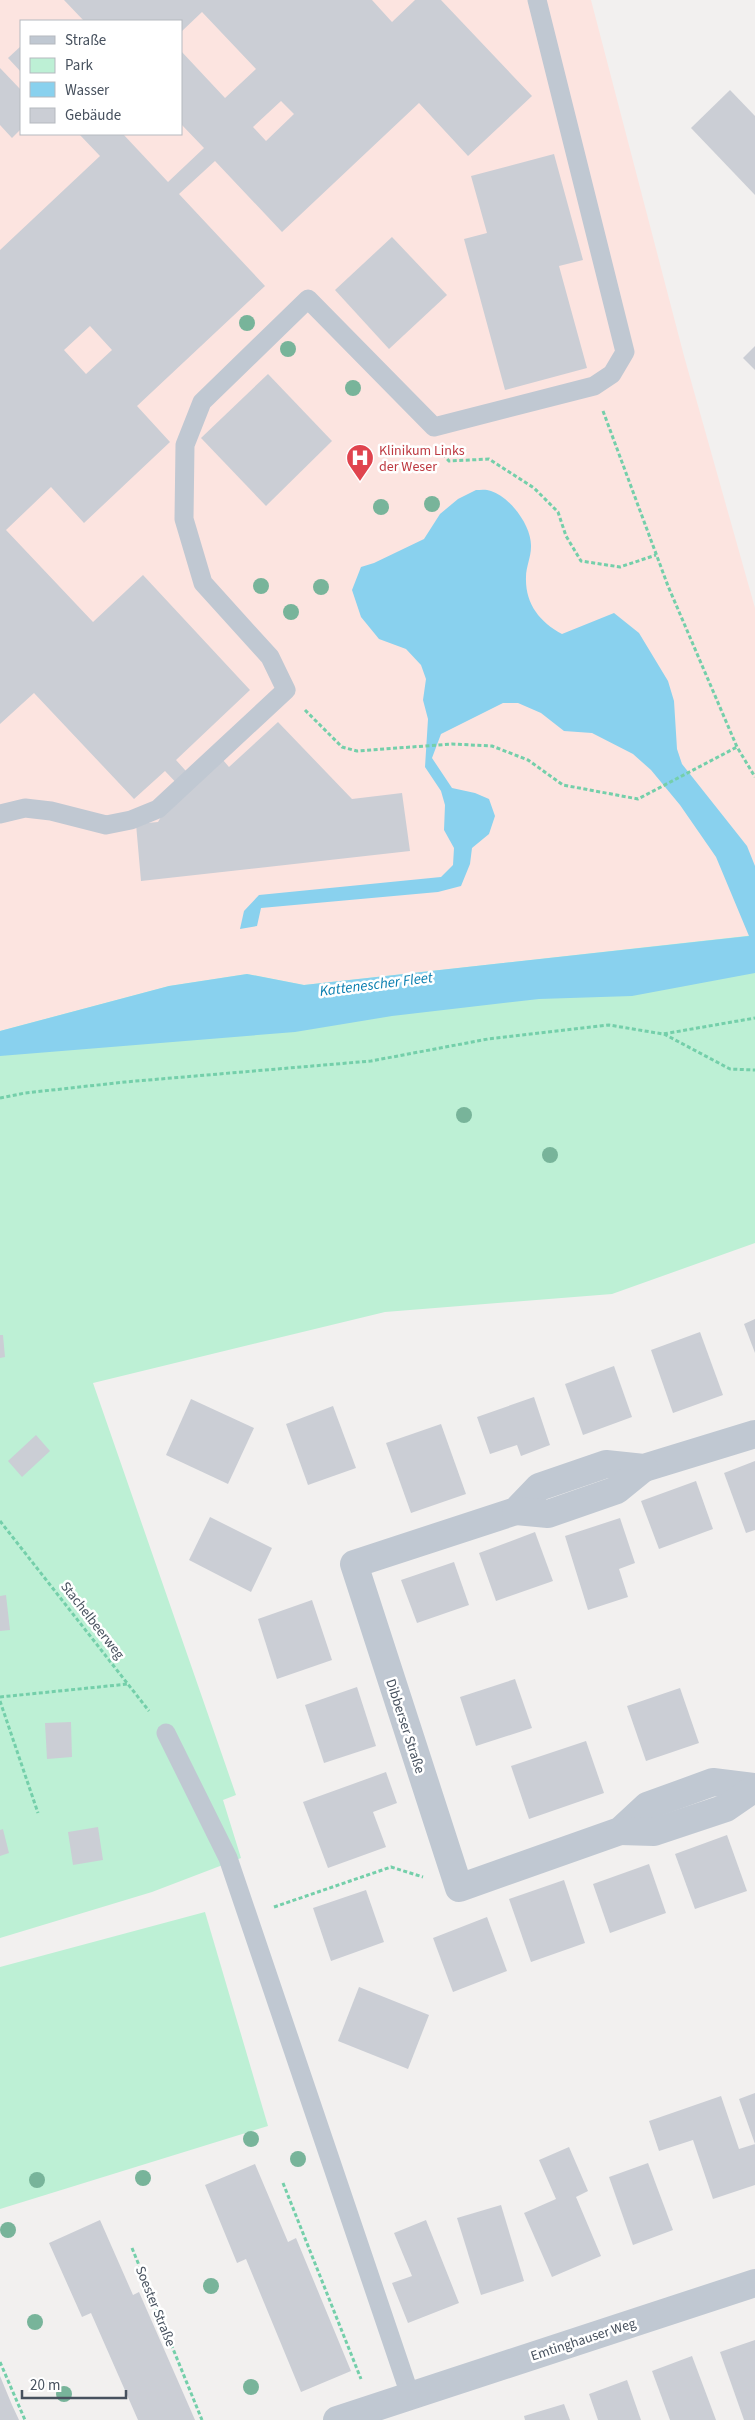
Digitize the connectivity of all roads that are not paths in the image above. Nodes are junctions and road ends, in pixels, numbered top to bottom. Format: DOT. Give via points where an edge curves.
graph roads {
  1 [pos="537,0"];
  2 [pos="0,814"];
  3 [pos="755,1434"];
  4 [pos="166,1733"];
  5 [pos="755,1787"];
  6 [pos="755,2283"];
  7 [pos="410,2395"];
  8 [pos="337,2420"];
  1 -- 2 [label="lane" via="625,352 612,374 594,386 434,428 308,299 202,402 185,445 184,519 203,583 270,658 286,690 158,809 131,820 106,825 25,808"];
  3 -- 5 [label="street, Dibberser Straße" via="644,1468 606,1464 539,1487 516,1511 354,1564 459,1888 620,1831 647,1806 713,1782"];
  4 -- 7 [label="lane" via="228,1858"];
  6 -- 7 [label="street, Emtinghauser Weg"];
  7 -- 8 [label="street"];
}
